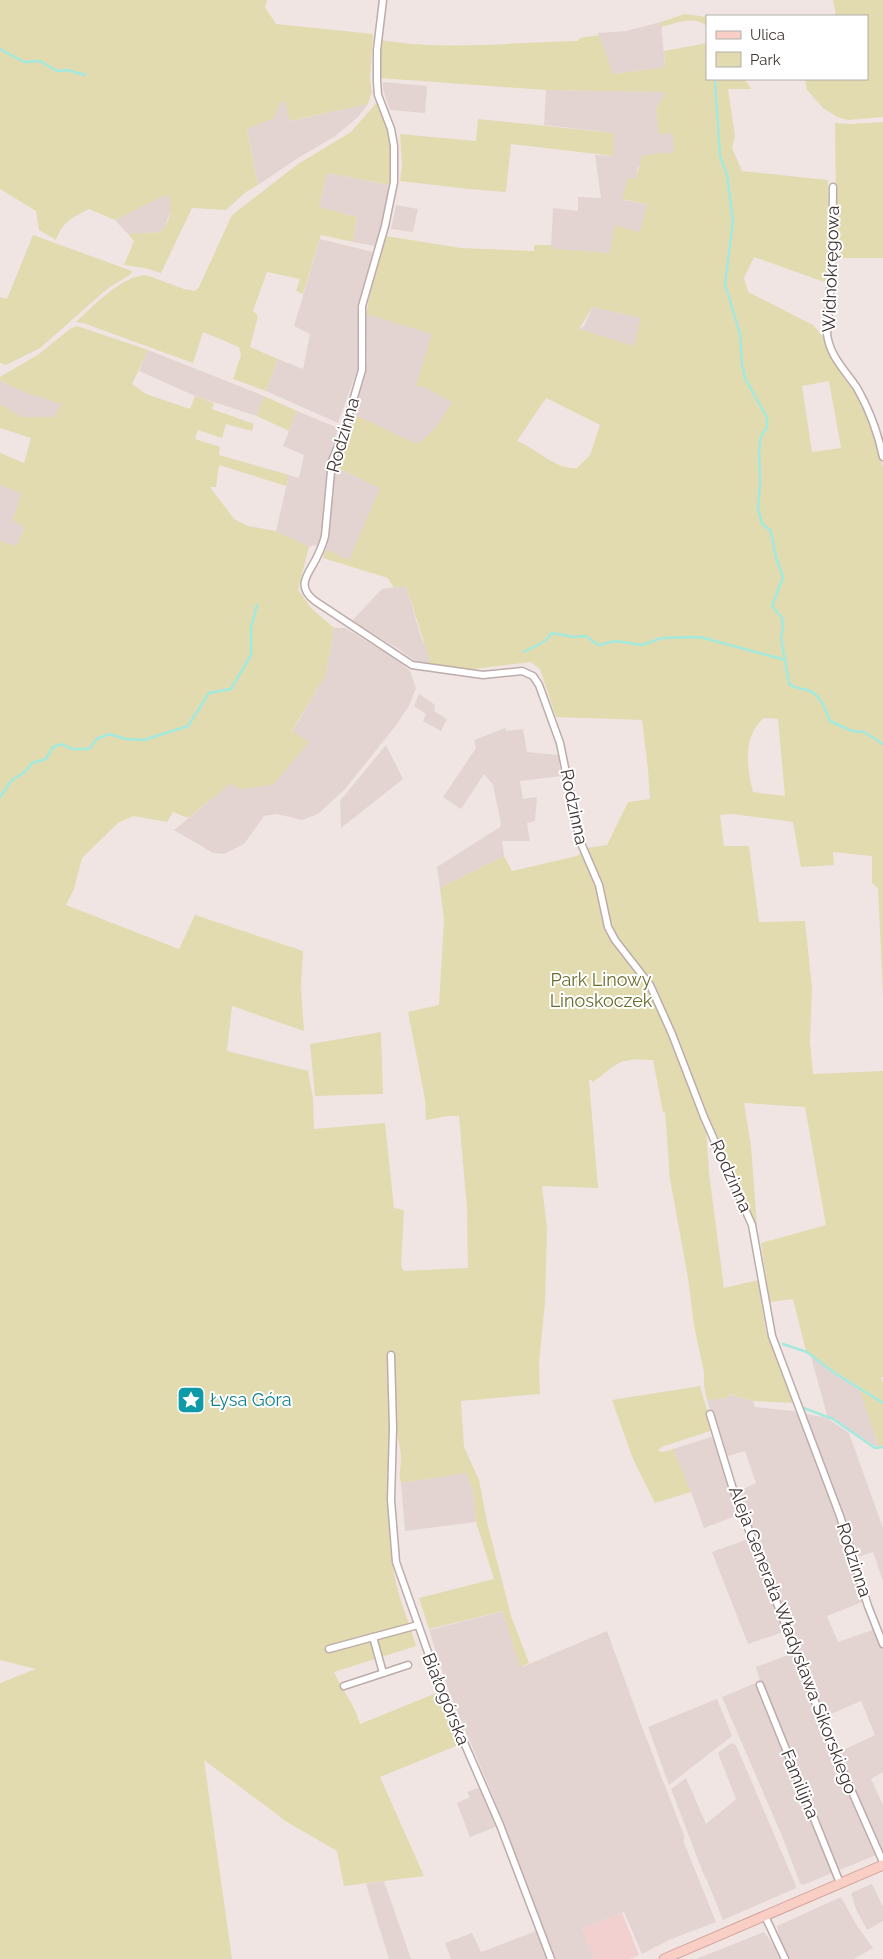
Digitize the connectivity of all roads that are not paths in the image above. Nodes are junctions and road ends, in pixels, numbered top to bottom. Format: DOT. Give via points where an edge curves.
graph roads {
  1 [pos="383,0"];
  2 [pos="834,187"];
  3 [pos="883,457"];
  4 [pos="391,1355"];
  5 [pos="710,1414"];
  6 [pos="418,1625"];
  7 [pos="373,1637"];
  8 [pos="883,1644"];
  9 [pos="328,1649"];
  10 [pos="408,1665"];
  11 [pos="383,1673"];
  12 [pos="760,1685"];
  13 [pos="344,1686"];
  14 [pos="883,1864"];
  15 [pos="840,1883"];
  16 [pos="765,1916"];
  17 [pos="551,1959"];
  18 [pos="664,1959"];
  19 [pos="785,1959"];
  1 -- 8 [label="street, Rodzinna" via="376,62 380,101 394,146 396,164 392,198 362,306 362,370 332,461 325,536 305,580 306,591 315,601 412,666 475,675 522,671 533,676 539,685 560,743 580,840 599,885 608,927 650,985 752,1225 772,1336 840,1516"];
  2 -- 3 [label="street, Widnokręgowa" via="828,344 863,400"];
  4 -- 6 [label="street, Białogórska" via="391,1500 395,1553"];
  5 -- 14 [label="street, Aleja Generała Władysława Sikorskiego" via="732,1486 808,1684"];
  6 -- 7 [label="street"];
  6 -- 17 [label="street, Białogórska"];
  7 -- 9 [label="street"];
  7 -- 11 [label="street"];
  10 -- 11 [label="street"];
  11 -- 13 [label="street"];
  12 -- 15 [label="street, Familijna"];
  14 -- 15 [label="main road, Aleja Generała Władysława Sikorskiego"];
  15 -- 16 [label="main road, Aleja Generała Władysława Sikorskiego"];
  16 -- 18 [label="main road, Aleja Generała Władysława Sikorskiego"];
  16 -- 19 [label="street"];
}
